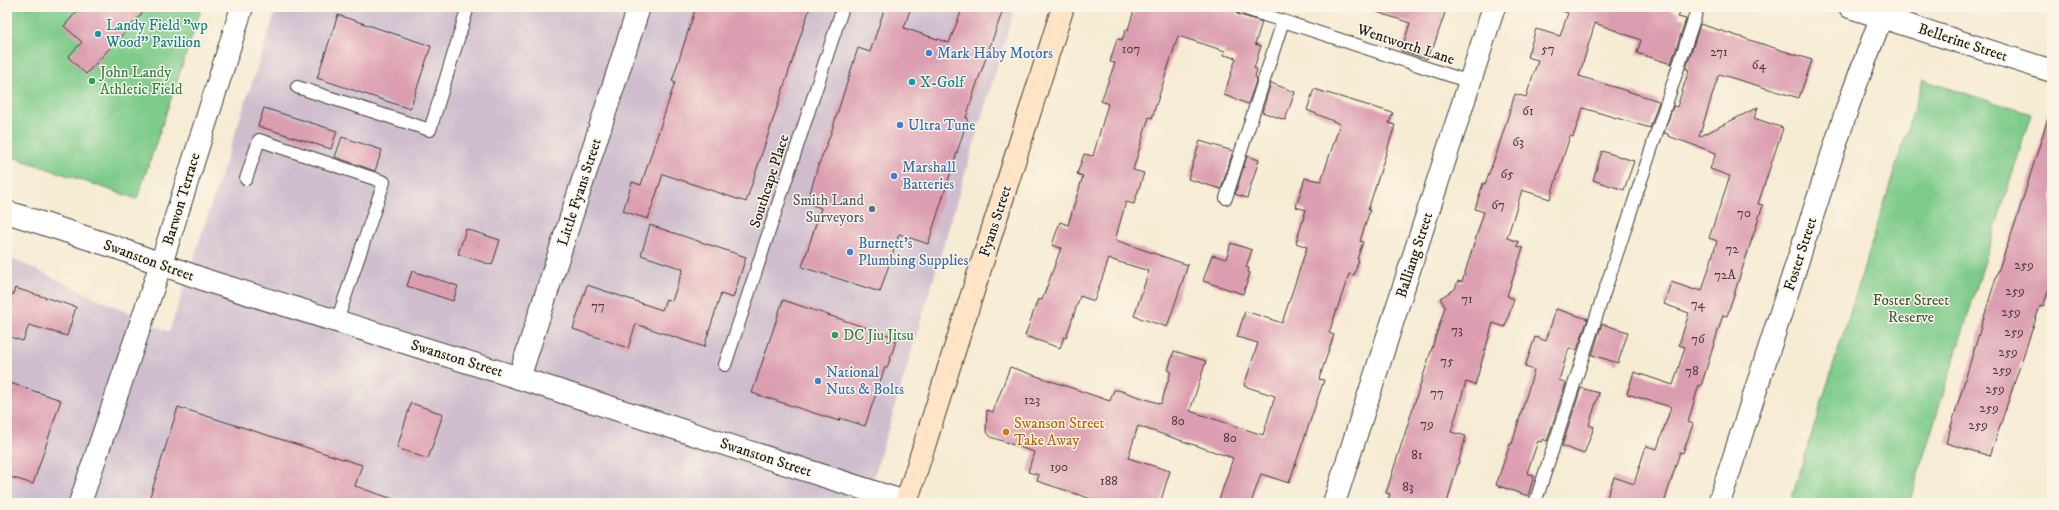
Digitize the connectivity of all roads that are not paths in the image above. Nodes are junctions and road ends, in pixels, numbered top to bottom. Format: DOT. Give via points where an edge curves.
graph roads {
  1 [pos="242,7"];
  2 [pos="468,7"];
  3 [pos="638,7"];
  4 [pos="843,7"];
  5 [pos="1063,7"];
  6 [pos="1240,7"];
  7 [pos="1494,7"];
  8 [pos="1698,7"];
  9 [pos="1850,7"];
  10 [pos="1883,11"];
  11 [pos="1283,21"];
  12 [pos="2052,71"];
  13 [pos="1470,82"];
  14 [pos="297,87"];
  15 [pos="246,179"];
  16 [pos="1226,198"];
  17 [pos="7,212"];
  18 [pos="161,264"];
  19 [pos="337,321"];
  20 [pos="725,365"];
  21 [pos="519,378"];
  22 [pos="80,503"];
  23 [pos="907,503"];
  24 [pos="1334,503"];
  25 [pos="1535,503"];
  26 [pos="1719,503"];
  1 -- 18 [label="street, Barwon Terrace"];
  2 -- 14 [label="lane" via="430,130"];
  3 -- 21 [label="street, Little Fyans Street"];
  4 -- 20 [label="lane, Southcape Place"];
  5 -- 23 [label="main road, Fyans Street"];
  6 -- 11 [label="lane, Wentworth Lane"];
  7 -- 13 [label="street, Balliang Street"];
  8 -- 25 [label="lane"];
  9 -- 10 [label="street, Bellerine Street"];
  10 -- 12 [label="street, Bellerine Street"];
  10 -- 26 [label="street, Foster Street" via="1846,113"];
  11 -- 13 [label="lane, Wentworth Lane"];
  11 -- 16 [label="lane"];
  13 -- 24 [label="street, Balliang Street"];
  15 -- 19 [label="lane" via="259,140 384,182"];
  17 -- 18 [label="street, Swanston Street"];
  18 -- 19 [label="street, Swanston Street"];
  18 -- 22 [label="street, Barwon Terrace"];
  19 -- 21 [label="street, Swanston Street"];
  21 -- 23 [label="street, Swanston Street"];
}
